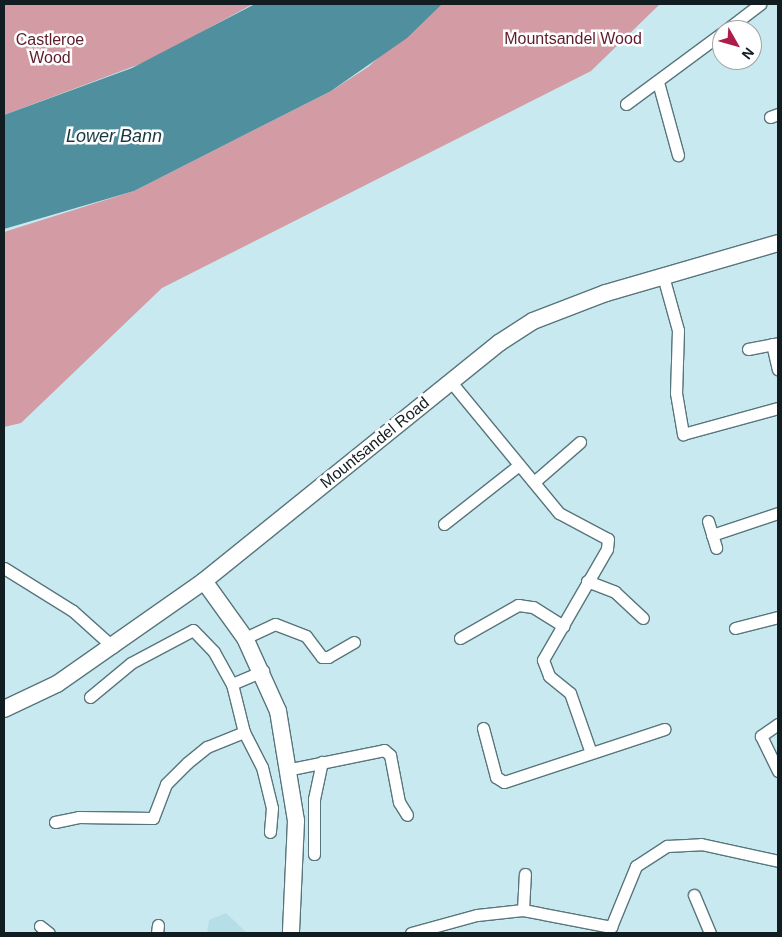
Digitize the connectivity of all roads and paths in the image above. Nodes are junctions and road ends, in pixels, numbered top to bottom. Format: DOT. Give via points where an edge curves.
graph roads {
  1 [pos="760,4"];
  2 [pos="739,20"];
  3 [pos="712,41"];
  4 [pos="658,82"];
  5 [pos="626,104"];
  6 [pos="678,155"];
  7 [pos="778,243"];
  8 [pos="663,276"];
  9 [pos="775,343"];
  10 [pos="748,349"];
  11 [pos="778,369"];
  12 [pos="451,382"];
  13 [pos="778,408"];
  14 [pos="580,442"];
  15 [pos="519,465"];
  16 [pos="534,482"];
  17 [pos="778,514"];
  18 [pos="708,521"];
  19 [pos="444,524"];
  20 [pos="712,534"];
  21 [pos="716,548"];
  22 [pos="4,568"];
  23 [pos="204,581"];
  24 [pos="586,581"];
  25 [pos="778,617"];
  26 [pos="643,618"];
  27 [pos="564,626"];
  28 [pos="735,628"];
  29 [pos="245,638"];
  30 [pos="460,638"];
  31 [pos="354,642"];
  32 [pos="113,647"];
  33 [pos="263,671"];
  34 [pos="232,684"];
  35 [pos="90,697"];
  36 [pos="4,709"];
  37 [pos="778,724"];
  38 [pos="482,728"];
  39 [pos="664,729"];
  40 [pos="244,732"];
  41 [pos="590,750"];
  42 [pos="322,762"];
  43 [pos="291,769"];
  44 [pos="778,771"];
  45 [pos="407,815"];
  46 [pos="55,822"];
  47 [pos="270,832"];
  48 [pos="314,854"];
  49 [pos="778,861"];
  50 [pos="525,874"];
  51 [pos="694,895"];
  52 [pos="523,910"];
  53 [pos="610,930"];
  54 [pos="425,931"];
  55 [pos="291,933"];
  56 [pos="411,933"];
  57 [pos="710,933"];
  1 -- 2 [label="street"];
  3 -- 4 [label="street"];
  4 -- 5 [label="street"];
  4 -- 6 [label="street"];
  7 -- 8 [label="street, Mountsandel Road"];
  8 -- 12 [label="street, Mountsandel Road" via="533,321"];
  8 -- 13 [label="street" via="678,330 676,393 683,434"];
  9 -- 10 [label="street"];
  9 -- 11 [label="street"];
  12 -- 15 [label="street"];
  12 -- 23 [label="street, Mountsandel Road"];
  14 -- 16 [label="street"];
  15 -- 16 [label="street"];
  15 -- 19 [label="street"];
  16 -- 24 [label="street" via="569,520 608,539 607,549"];
  17 -- 20 [label="street"];
  18 -- 20 [label="street"];
  20 -- 21 [label="street"];
  22 -- 32 [label="street" via="73,611"];
  23 -- 29 [label="street"];
  23 -- 32 [label="street, Mountsandel Road"];
  24 -- 26 [label="street" via="615,592"];
  24 -- 27 [label="street"];
  25 -- 28 [label="street"];
  27 -- 30 [label="street" via="533,607 518,605"];
  27 -- 41 [label="street" via="542,660 543,668 570,693"];
  29 -- 31 [label="street" via="275,624 306,636 322,656 328,657"];
  29 -- 33 [label="street"];
  32 -- 36 [label="street, Mountsandel Road" via="58,684"];
  33 -- 34 [label="street"];
  33 -- 43 [label="street" via="278,711"];
  34 -- 35 [label="street" via="214,652 193,630 132,663"];
  34 -- 40 [label="street"];
  37 -- 44 [label="street" via="761,736"];
  38 -- 41 [label="street" via="496,776 504,782"];
  39 -- 41 [label="street"];
  40 -- 46 [label="street" via="207,747 187,763 162,789 158,812 153,818 78,817"];
  40 -- 47 [label="street" via="262,768 272,808"];
  42 -- 43 [label="street"];
  42 -- 45 [label="street" via="384,750 390,756 399,802"];
  42 -- 48 [label="street" via="323,772 314,791"];
  43 -- 55 [label="street" via="296,821"];
  49 -- 53 [label="street" via="701,844 666,846 636,866"];
  50 -- 52 [label="street"];
  51 -- 57 [label="street"];
  52 -- 53 [label="street"];
  52 -- 54 [label="street" via="478,915"];
  54 -- 56 [label="street"];
}
